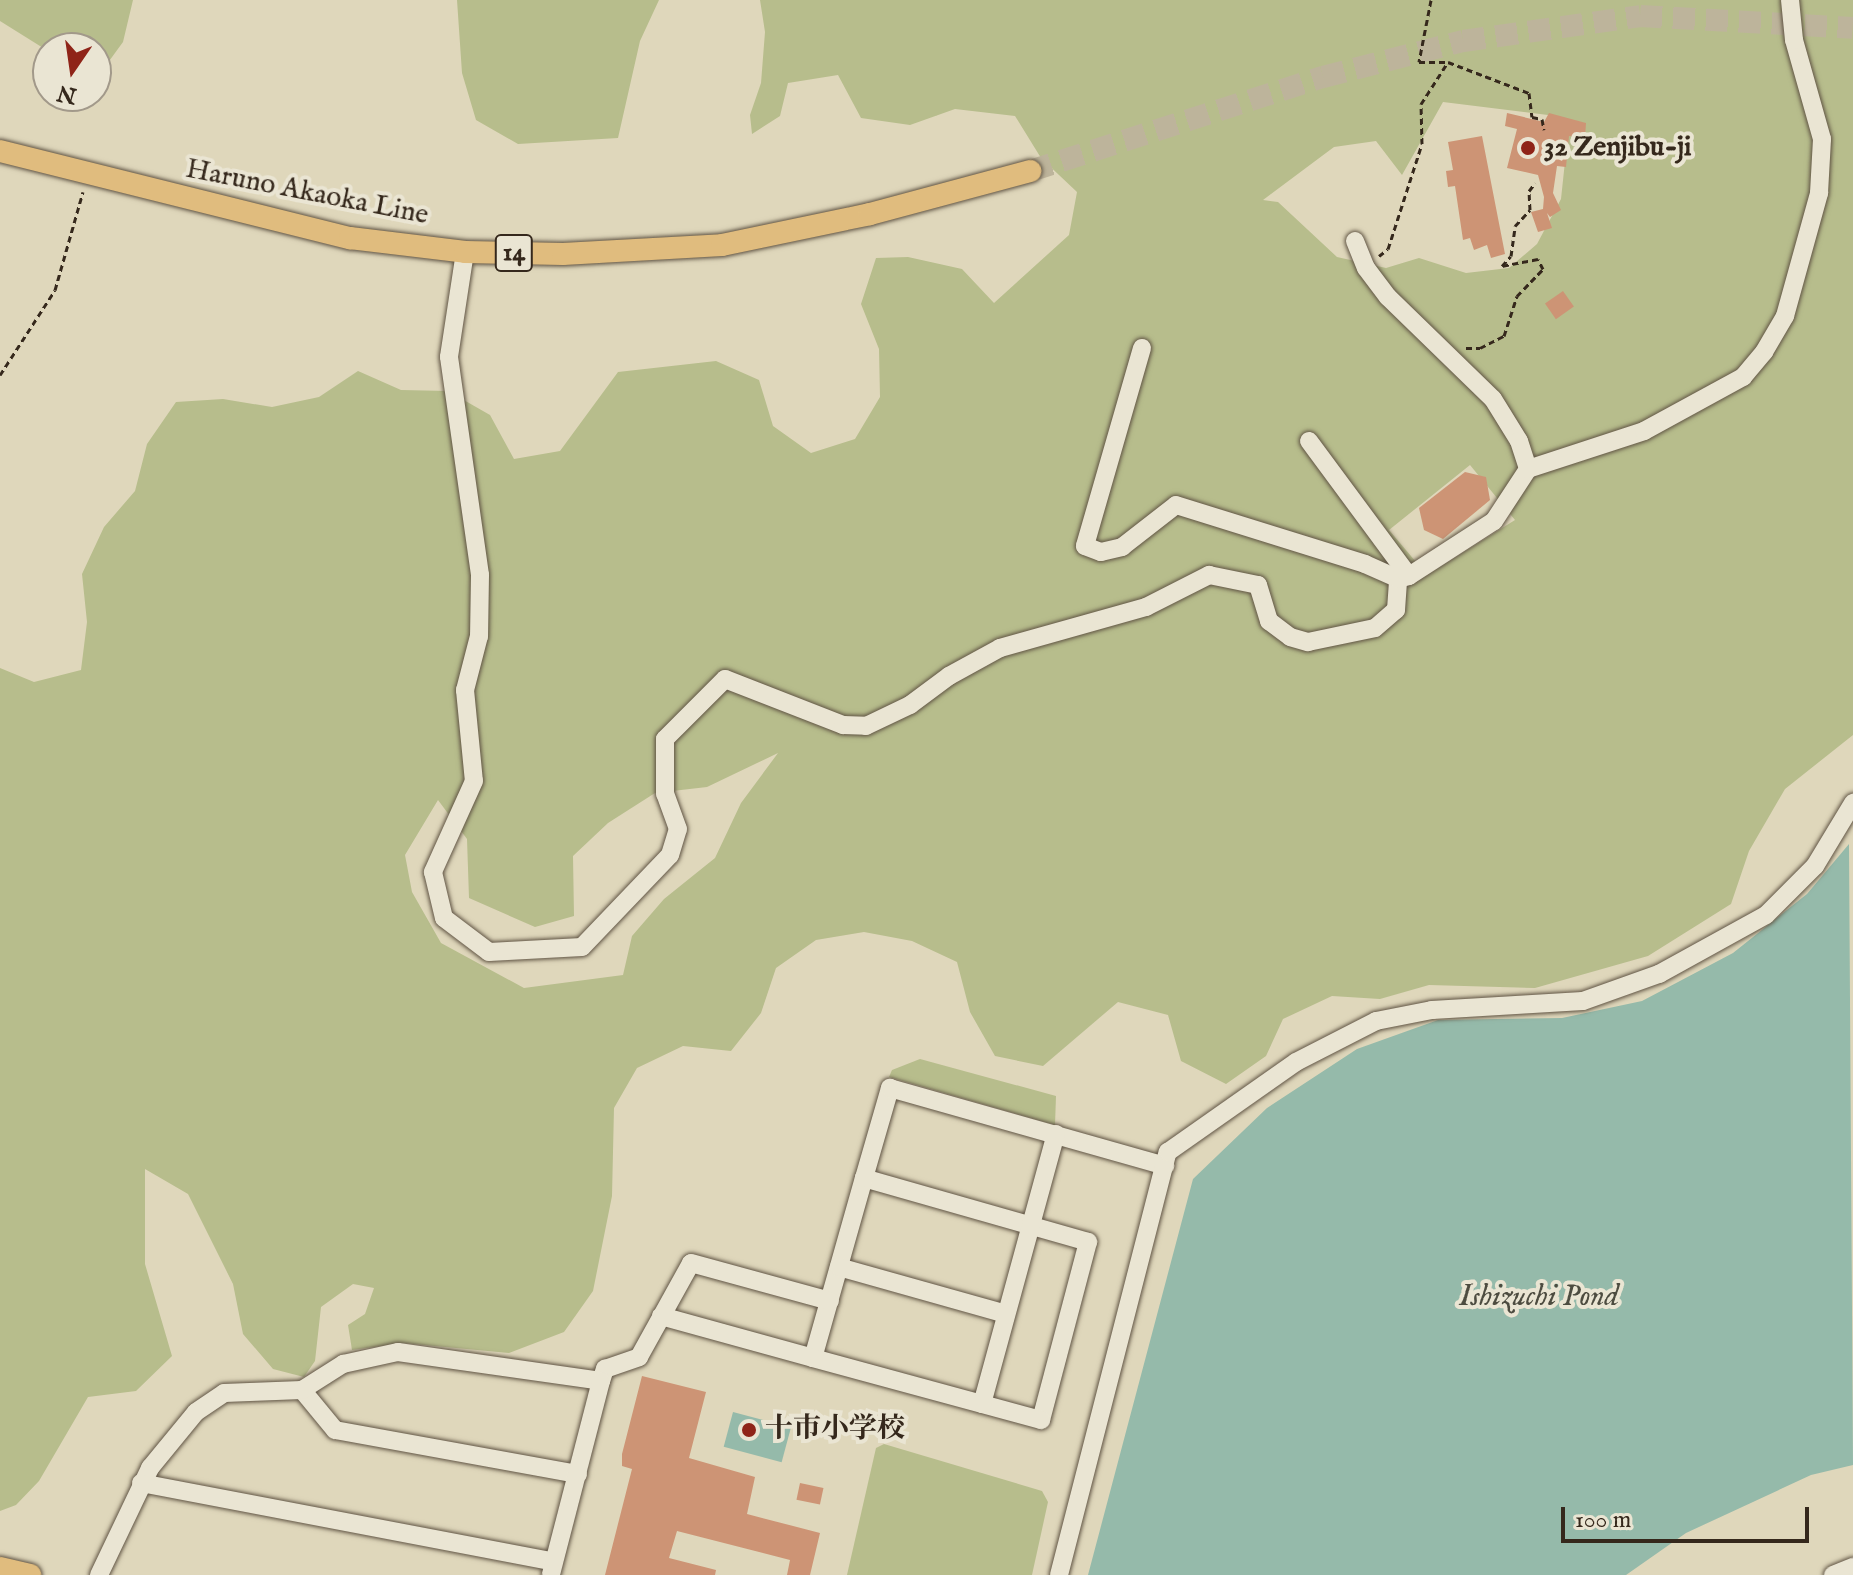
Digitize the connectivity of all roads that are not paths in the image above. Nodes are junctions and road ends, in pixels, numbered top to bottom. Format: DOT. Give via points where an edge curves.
graph roads {
  1 [pos="1790,0"];
  2 [pos="0,151"];
  3 [pos="1030,171"];
  4 [pos="1355,241"];
  5 [pos="465,252"];
  6 [pos="1142,348"];
  7 [pos="1309,441"];
  8 [pos="1528,469"];
  9 [pos="1403,578"];
  10 [pos="1853,803"];
  11 [pos="1056,1134"];
  12 [pos="1165,1166"];
  13 [pos="864,1178"];
  14 [pos="1030,1225"];
  15 [pos="839,1267"];
  16 [pos="830,1301"];
  17 [pos="1006,1314"];
  18 [pos="661,1316"];
  19 [pos="813,1358"];
  20 [pos="601,1381"];
  21 [pos="302,1390"];
  22 [pos="982,1404"];
  23 [pos="578,1474"];
  24 [pos="141,1483"];
  25 [pos="1853,1567"];
  26 [pos="0,1568"];
  27 [pos="552,1568"];
  28 [pos="30,1575"];
  29 [pos="99,1575"];
  30 [pos="1059,1575"];
  31 [pos="1833,1575"];
  1 -- 8 [label="street" via="1794,40 1822,139 1819,193 1785,316 1743,377 1644,431"];
  2 -- 5 [label="main road, Haruno Akaoka Line / 14" via="350,238"];
  3 -- 5 [label="main road, Haruno Akaoka Line / 14" via="870,214 722,245 563,254"];
  4 -- 8 [label="street" via="1366,268 1435,345 1493,399 1519,441"];
  5 -- 9 [label="street" via="449,357 480,575 479,636 465,690 474,781 433,872 444,918 489,952 582,947 670,855 678,829 665,794 665,739 725,679 843,725 866,726 1000,648 1146,607 1209,575 1258,585 1269,621 1290,637 1308,642 1375,628 1396,610"];
  6 -- 9 [label="street" via="1085,546 1101,552 1122,547 1176,505"];
  7 -- 9 [label="street"];
  8 -- 9 [label="street" via="1494,521"];
  10 -- 12 [label="street" via="1801,883 1766,915 1701,952 1638,984 1583,1001 1432,1010 1348,1032 1168,1152"];
  11 -- 12 [label="street"];
  11 -- 13 [label="street" via="890,1088"];
  11 -- 14 [label="street"];
  12 -- 30 [label="street"];
  13 -- 14 [label="street"];
  13 -- 15 [label="street"];
  14 -- 17 [label="street"];
  14 -- 22 [label="street" via="1088,1242 1041,1420"];
  15 -- 16 [label="street"];
  15 -- 17 [label="street"];
  16 -- 18 [label="street" via="691,1263"];
  16 -- 19 [label="street"];
  17 -- 22 [label="street"];
  18 -- 19 [label="street"];
  18 -- 20 [label="street" via="639,1357 605,1369"];
  19 -- 22 [label="street"];
  20 -- 21 [label="street" via="398,1352 351,1361"];
  20 -- 23 [label="street"];
  21 -- 23 [label="street" via="335,1430"];
  21 -- 24 [label="street" via="224,1393 196,1412"];
  23 -- 27 [label="street"];
  24 -- 27 [label="street"];
  24 -- 29 [label="street"];
  25 -- 31 [label="street"];
  26 -- 28 [label="main road"];
}
